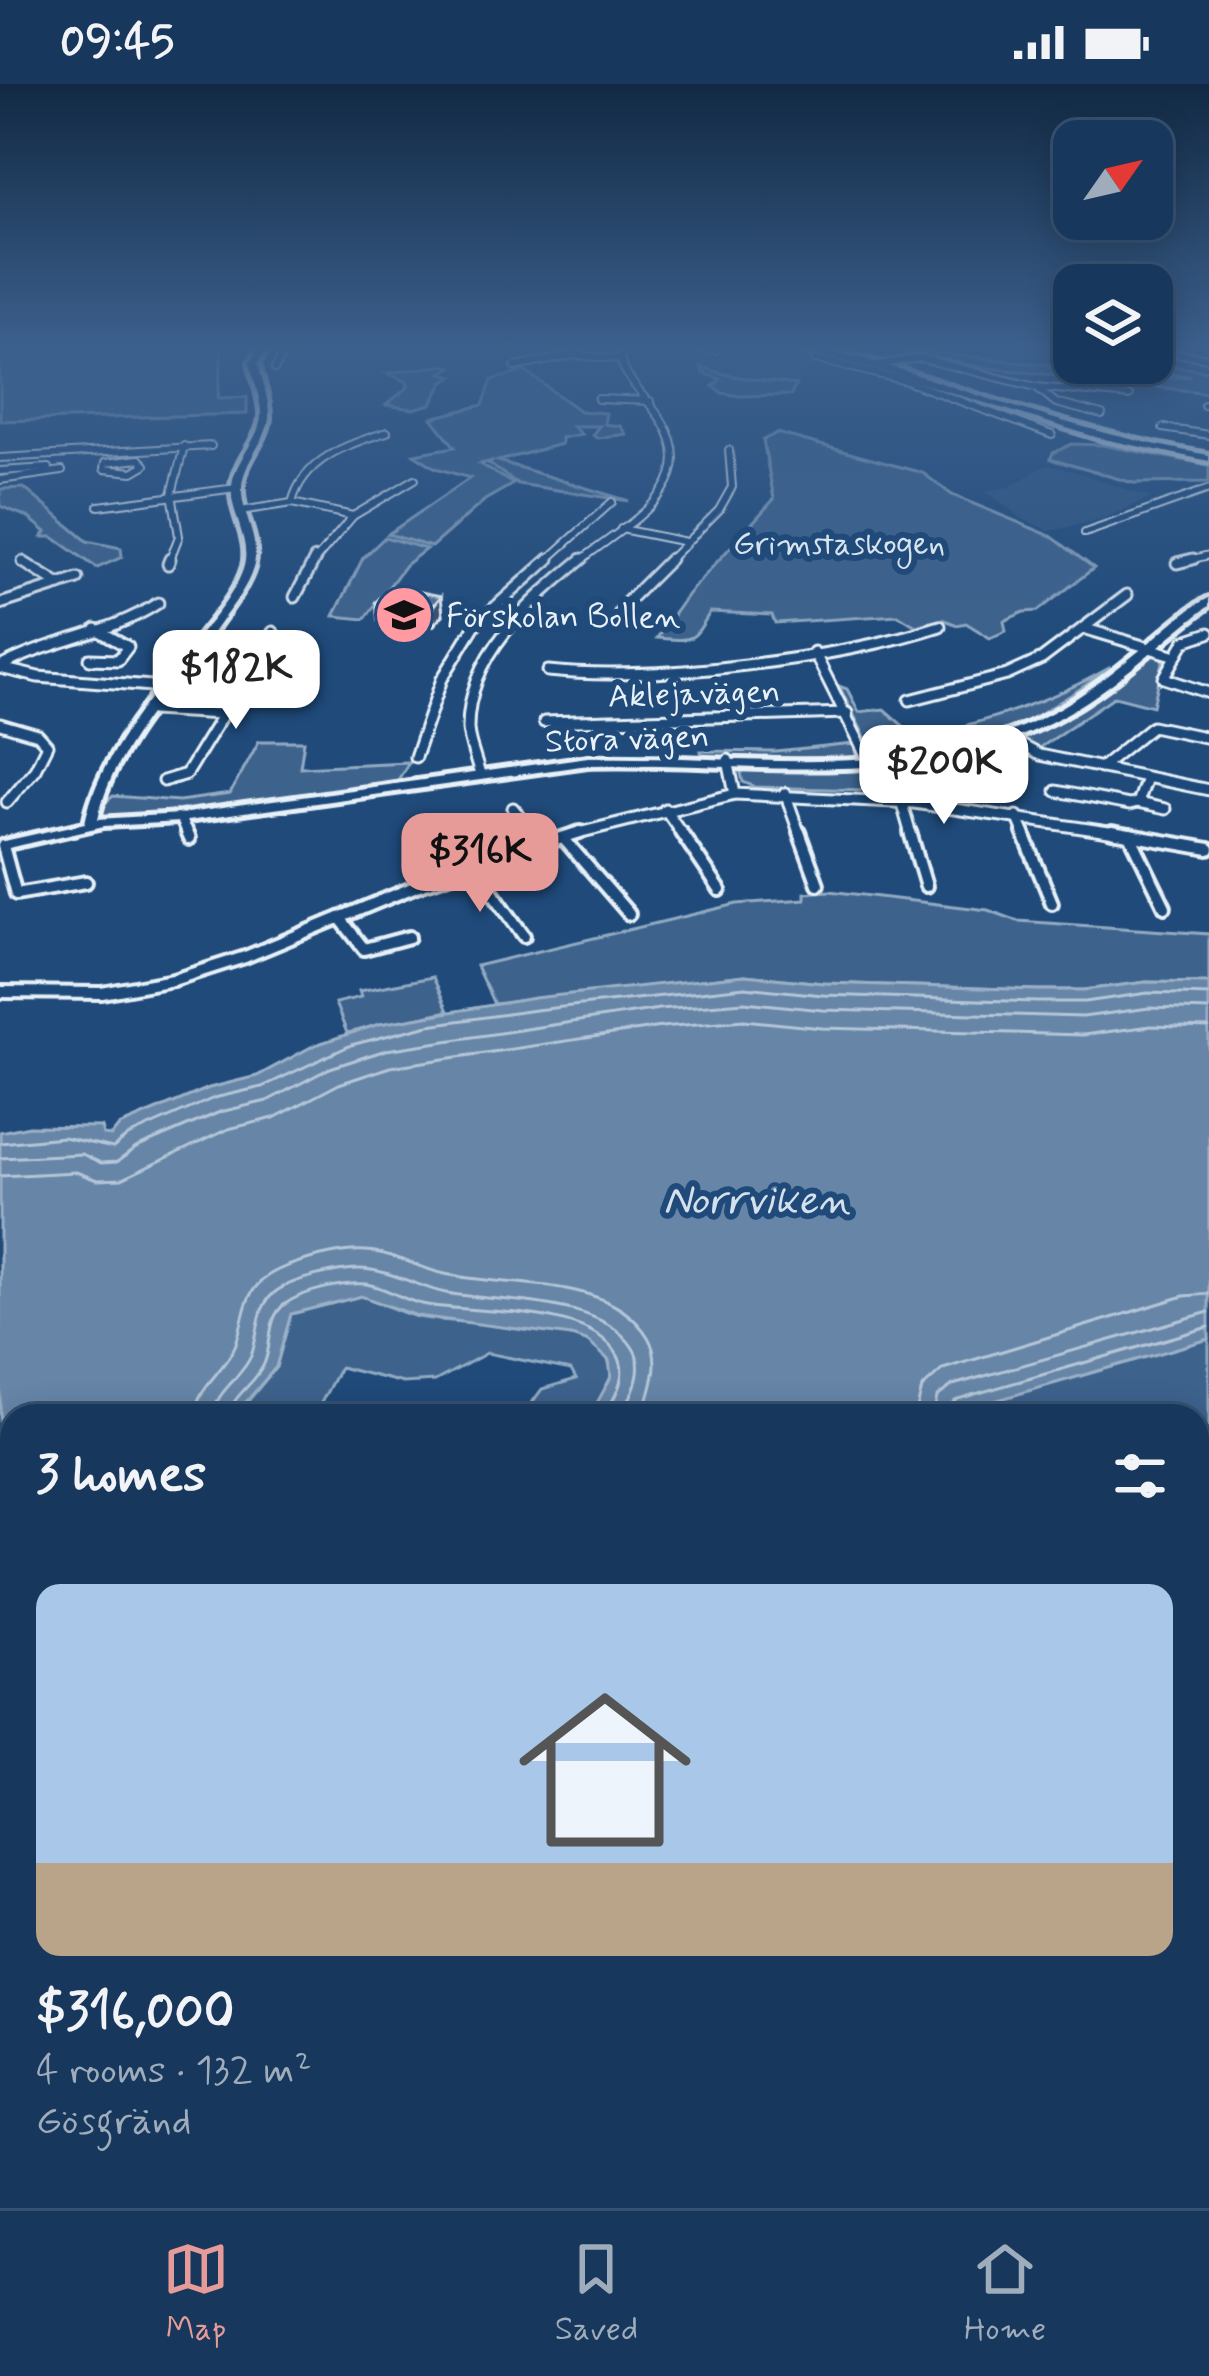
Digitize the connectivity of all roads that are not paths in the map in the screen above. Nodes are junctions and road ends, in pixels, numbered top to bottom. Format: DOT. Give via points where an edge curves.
graph roads {
  1 [pos="182,446"];
  2 [pos="184,446"];
  3 [pos="250,446"];
  4 [pos="351,446"];
  5 [pos="672,446"];
  6 [pos="1133,446"];
  7 [pos="113,450"];
  8 [pos="729,450"];
  9 [pos="0,458"];
  10 [pos="1209,458"];
  11 [pos="117,461"];
  12 [pos="0,476"];
  13 [pos="415,479"];
  14 [pos="236,488"];
  15 [pos="1209,493"];
  16 [pos="172,494"];
  17 [pos="612,502"];
  18 [pos="292,503"];
  19 [pos="99,506"];
  20 [pos="240,511"];
  21 [pos="353,516"];
  22 [pos="621,530"];
  23 [pos="1085,533"];
  24 [pos="686,542"];
  25 [pos="1209,555"];
  26 [pos="22,562"];
  27 [pos="1177,563"];
  28 [pos="168,564"];
  29 [pos="78,579"];
  30 [pos="60,586"];
  31 [pos="0,594"];
  32 [pos="1126,595"];
  33 [pos="295,596"];
  34 [pos="12,600"];
  35 [pos="1209,601"];
  36 [pos="158,603"];
  37 [pos="0,604"];
  38 [pos="618,617"];
  39 [pos="475,625"];
  40 [pos="940,626"];
  41 [pos="1083,628"];
  42 [pos="96,629"];
  43 [pos="508,631"];
  44 [pos="273,632"];
  45 [pos="1209,633"];
  46 [pos="1146,647"];
  47 [pos="814,652"];
  48 [pos="1173,655"];
  49 [pos="89,659"];
  50 [pos="118,660"];
  51 [pos="0,668"];
  52 [pos="110,670"];
  53 [pos="548,671"];
  54 [pos="165,687"];
  55 [pos="1209,692"];
  56 [pos="910,700"];
  57 [pos="152,710"];
  58 [pos="847,712"];
  59 [pos="221,713"];
  60 [pos="544,722"];
  61 [pos="0,724"];
  62 [pos="1007,738"];
  63 [pos="1209,738"];
  64 [pos="415,757"];
  65 [pos="728,760"];
  66 [pos="870,764"];
  67 [pos="1100,768"];
  68 [pos="480,775"];
  69 [pos="1145,778"];
  70 [pos="163,781"];
  71 [pos="1056,790"];
  72 [pos="1209,790"];
  73 [pos="785,793"];
  74 [pos="735,794"];
  75 [pos="899,797"];
  76 [pos="7,802"];
  77 [pos="1138,803"];
  78 [pos="513,808"];
  79 [pos="664,809"];
  80 [pos="1165,809"];
  81 [pos="1017,816"];
  82 [pos="180,818"];
  83 [pos="91,824"];
  84 [pos="1130,835"];
  85 [pos="189,839"];
  86 [pos="564,839"];
  87 [pos="542,844"];
  88 [pos="2,846"];
  89 [pos="1209,849"];
  90 [pos="474,866"];
  91 [pos="86,882"];
  92 [pos="818,884"];
  93 [pos="926,886"];
  94 [pos="719,890"];
  95 [pos="1052,903"];
  96 [pos="1165,907"];
  97 [pos="628,914"];
  98 [pos="340,918"];
  99 [pos="524,936"];
  100 [pos="409,937"];
  101 [pos="0,992"];
  1 -- 7 [label="street"];
  2 -- 16 [label="street"];
  3 -- 14 [label="street"];
  4 -- 18 [label="street" via="302,473"];
  5 -- 22 [label="street" via="674,480"];
  6 -- 10 [label="street"];
  7 -- 9 [label="street"];
  7 -- 11 [label="street"];
  8 -- 24 [label="street" via="732,487"];
  11 -- 11 [label="street" via="139,460 145,465 104,470"];
  12 -- 12 [label="street" via="62,471"];
  13 -- 21 [label="street"];
  14 -- 16 [label="street"];
  14 -- 20 [label="street"];
  15 -- 23 [label="street"];
  16 -- 19 [label="street"];
  16 -- 28 [label="street" via="179,536"];
  17 -- 39 [label="street"];
  18 -- 20 [label="street"];
  18 -- 21 [label="street"];
  20 -- 54 [label="street" via="250,545 247,573"];
  21 -- 33 [label="street" via="320,550"];
  22 -- 24 [label="street"];
  22 -- 43 [label="street" via="550,582"];
  24 -- 38 [label="street"];
  25 -- 27 [label="street"];
  26 -- 30 [label="street"];
  29 -- 30 [label="street"];
  30 -- 34 [label="street"];
  31 -- 34 [label="street"];
  32 -- 41 [label="street"];
  34 -- 37 [label="street"];
  35 -- 46 [label="street"];
  36 -- 42 [label="street"];
  39 -- 43 [label="street"];
  39 -- 64 [label="street" via="442,679"];
  40 -- 47 [label="street"];
  41 -- 46 [label="street"];
  41 -- 56 [label="street" via="1007,675"];
  42 -- 50 [label="street" via="128,647"];
  42 -- 51 [label="street"];
  43 -- 68 [label="street" via="471,694 467,719"];
  44 -- 59 [label="street"];
  45 -- 48 [label="street" via="1186,639"];
  46 -- 48 [label="street"];
  46 -- 62 [label="street" via="1082,698"];
  47 -- 53 [label="street" via="598,675"];
  47 -- 58 [label="street"];
  48 -- 55 [label="street" via="1164,678"];
  49 -- 50 [label="street"];
  50 -- 52 [label="street"];
  51 -- 54 [label="street"];
  54 -- 57 [label="street"];
  57 -- 59 [label="street"];
  57 -- 83 [label="street" via="92,801"];
  58 -- 60 [label="street, Aklejavägen"];
  58 -- 66 [label="street"];
  59 -- 70 [label="street" via="186,774"];
  61 -- 76 [label="street" via="38,735 46,746"];
  62 -- 66 [label="street"];
  62 -- 67 [label="street" via="1039,755"];
  63 -- 67 [label="street" via="1152,727"];
  65 -- 66 [label="street"];
  65 -- 68 [label="street, Stora vägen" via="605,760"];
  65 -- 74 [label="street, Stora vägen"];
  67 -- 69 [label="street"];
  68 -- 82 [label="street, Stora vägen"];
  69 -- 72 [label="street"];
  69 -- 77 [label="street"];
  71 -- 77 [label="street"];
  73 -- 74 [label="street, Stora vägen"];
  73 -- 75 [label="street, Stora vägen"];
  73 -- 92 [label="street"];
  74 -- 79 [label="street"];
  75 -- 81 [label="street, Stora vägen"];
  75 -- 93 [label="street"];
  77 -- 80 [label="street"];
  78 -- 87 [label="street"];
  79 -- 86 [label="street"];
  79 -- 94 [label="street"];
  81 -- 84 [label="street, Stora vägen"];
  81 -- 95 [label="street"];
  82 -- 83 [label="street, Stora vägen"];
  82 -- 85 [label="street"];
  83 -- 88 [label="street, Stora vägen"];
  84 -- 89 [label="street, Stora vägen"];
  84 -- 96 [label="street"];
  86 -- 87 [label="street"];
  86 -- 97 [label="street"];
  87 -- 90 [label="street"];
  88 -- 91 [label="street" via="16,894"];
  90 -- 98 [label="street"];
  90 -- 99 [label="street"];
  98 -- 100 [label="street" via="364,949"];
  98 -- 101 [label="street" via="131,991"];
}
